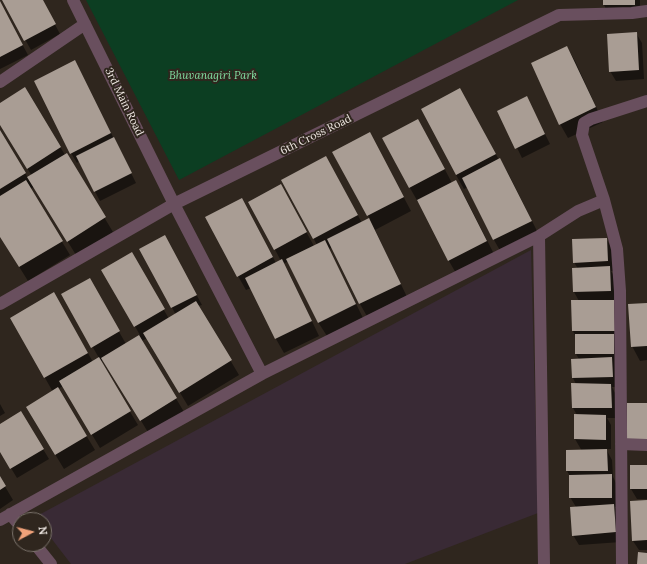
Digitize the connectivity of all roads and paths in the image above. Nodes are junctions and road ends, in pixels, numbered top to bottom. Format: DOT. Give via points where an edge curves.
graph roads {
  1 [pos="73,0"];
  2 [pos="647,11"];
  3 [pos="85,24"];
  4 [pos="0,82"];
  5 [pos="647,101"];
  6 [pos="604,200"];
  7 [pos="174,204"];
  8 [pos="539,236"];
  9 [pos="0,304"];
  10 [pos="262,374"];
  11 [pos="621,444"];
  12 [pos="647,445"];
  13 [pos="5,517"];
  14 [pos="41,552"];
  15 [pos="51,564"];
  16 [pos="544,564"];
  17 [pos="622,564"];
  1 -- 3 [label="street, 3rd Main Road"];
  2 -- 7 [label="street, 6th Cross Road" via="559,15"];
  3 -- 4 [label="street"];
  3 -- 7 [label="street, 3rd Main Road"];
  5 -- 6 [label="street" via="584,122 582,135"];
  6 -- 8 [label="street" via="578,211"];
  6 -- 11 [label="street" via="618,249"];
  7 -- 9 [label="street, 6th Cross Road"];
  7 -- 10 [label="street, 3rd Main Road"];
  8 -- 10 [label="street"];
  8 -- 16 [label="street"];
  10 -- 13 [label="street"];
  11 -- 12 [label="street"];
  11 -- 17 [label="street"];
  14 -- 15 [label="street"];
}
